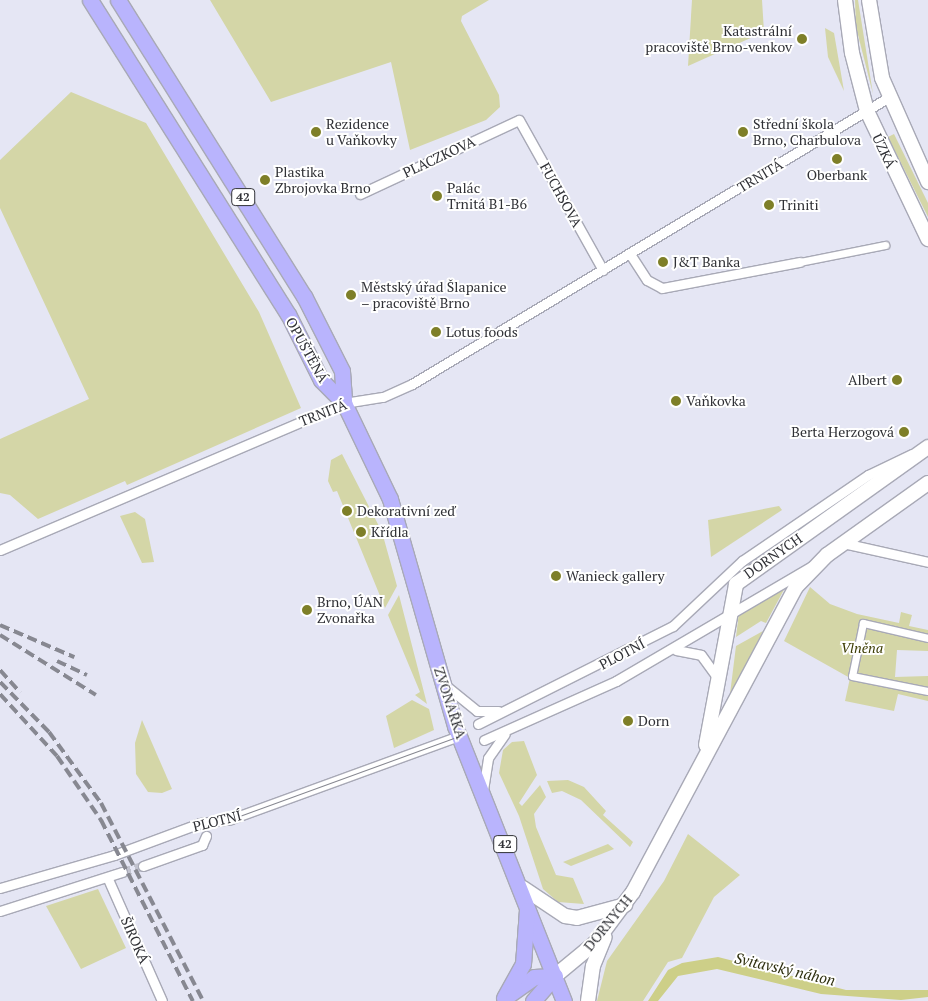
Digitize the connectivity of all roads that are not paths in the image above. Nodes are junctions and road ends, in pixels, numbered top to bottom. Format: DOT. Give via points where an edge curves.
graph roads {
  1 [pos="90,0"];
  2 [pos="118,0"];
  3 [pos="845,0"];
  4 [pos="869,0"];
  5 [pos="889,97"];
  6 [pos="867,111"];
  7 [pos="519,120"];
  8 [pos="928,182"];
  9 [pos="360,194"];
  10 [pos="928,239"];
  11 [pos="885,245"];
  12 [pos="630,254"];
  13 [pos="800,262"];
  14 [pos="603,270"];
  15 [pos="344,403"];
  16 [pos="928,447"];
  17 [pos="928,482"];
  18 [pos="842,543"];
  19 [pos="1,550"];
  20 [pos="928,562"];
  21 [pos="815,565"];
  22 [pos="724,577"];
  23 [pos="728,614"];
  24 [pos="928,638"];
  25 [pos="673,650"];
  26 [pos="441,682"];
  27 [pos="719,682"];
  28 [pos="928,692"];
  29 [pos="505,709"];
  30 [pos="478,724"];
  31 [pos="507,732"];
  32 [pos="459,736"];
  33 [pos="484,740"];
  34 [pos="704,753"];
  35 [pos="483,790"];
  36 [pos="206,836"];
  37 [pos="143,866"];
  38 [pos="122,872"];
  39 [pos="108,879"];
  40 [pos="0,888"];
  41 [pos="525,893"];
  42 [pos="625,905"];
  43 [pos="0,911"];
  44 [pos="610,925"];
  45 [pos="555,976"];
  46 [pos="502,1000"];
  47 [pos="162,1001"];
  48 [pos="533,1001"];
  49 [pos="564,1001"];
  50 [pos="588,1001"];
  1 -- 15 [label="main road, OPUŠTĚNÁ / 42" via="288,314 321,380"];
  2 -- 15 [label="main road, OPUŠTĚNÁ / 42" via="304,296 342,371"];
  3 -- 6 [label="main road, ÚZKÁ" via="852,53"];
  4 -- 5 [label="main road, ÚZKÁ" via="874,50"];
  5 -- 6 [label="street, TRNITÁ"];
  5 -- 8 [label="main road, ÚZKÁ"];
  6 -- 10 [label="main road, ÚZKÁ"];
  6 -- 12 [label="street, TRNITÁ"];
  7 -- 9 [label="street, PLACZKOVA"];
  7 -- 14 [label="street, FUCHSOVA"];
  11 -- 13 [label="street"];
  12 -- 13 [label="street" via="647,280 662,288"];
  12 -- 14 [label="street, TRNITÁ"];
  14 -- 15 [label="street, TRNITÁ" via="412,384 383,397"];
  15 -- 19 [label="street, TRNITÁ"];
  15 -- 26 [label="main road, ZVONAŘKA / 42" via="399,520"];
  16 -- 22 [label="street, DORNYCH" via="868,475"];
  16 -- 23 [label="main road, DORNYCH" via="742,577 732,591"];
  17 -- 18 [label="main road, DORNYCH"];
  18 -- 20 [label="street"];
  18 -- 21 [label="main road, DORNYCH"];
  21 -- 23 [label="street, PLOTNÍ"];
  21 -- 34 [label="main road, DORNYCH" via="793,592 730,716"];
  22 -- 29 [label="street, PLOTNÍ" via="673,626"];
  23 -- 25 [label="street, PLOTNÍ"];
  23 -- 27 [label="main road, DORNYCH"];
  24 -- 28 [label="street" via="863,623 852,676"];
  25 -- 27 [label="street" via="701,655"];
  25 -- 31 [label="street, PLOTNÍ"];
  26 -- 29 [label="street, PLOTNÍ" via="477,710"];
  26 -- 32 [label="main road, ZVONAŘKA / 42"];
  27 -- 34 [label="main road, DORNYCH"];
  29 -- 30 [label="street, PLOTNÍ"];
  31 -- 33 [label="street, PLOTNÍ"];
  31 -- 35 [label="street, PLOTNÍ" via="488,758"];
  32 -- 35 [label="main road, ZVONAŘKA / 42"];
  32 -- 40 [label="street, PLOTNÍ" via="231,819 200,823 114,855"];
  34 -- 42 [label="main road, DORNYCH"];
  35 -- 41 [label="main road, ZVONAŘKA / 42"];
  36 -- 37 [label="street, PLOTNÍ" via="202,845"];
  38 -- 39 [label="street"];
  39 -- 43 [label="street"];
  39 -- 47 [label="street, ŠIROKÁ"];
  41 -- 42 [label="main road" via="564,916 577,918"];
  41 -- 45 [label="main road, ZVONAŘKA / 42"];
  41 -- 46 [label="main road" via="523,964"];
  42 -- 44 [label="main road, DORNYCH"];
  44 -- 45 [label="main road, DORNYCH"];
  44 -- 50 [label="main road" via="593,966"];
  45 -- 46 [label="main road" via="534,977"];
  45 -- 48 [label="main road, DORNYCH"];
  45 -- 49 [label="main road, ZVONAŘKA / 42"];
}
